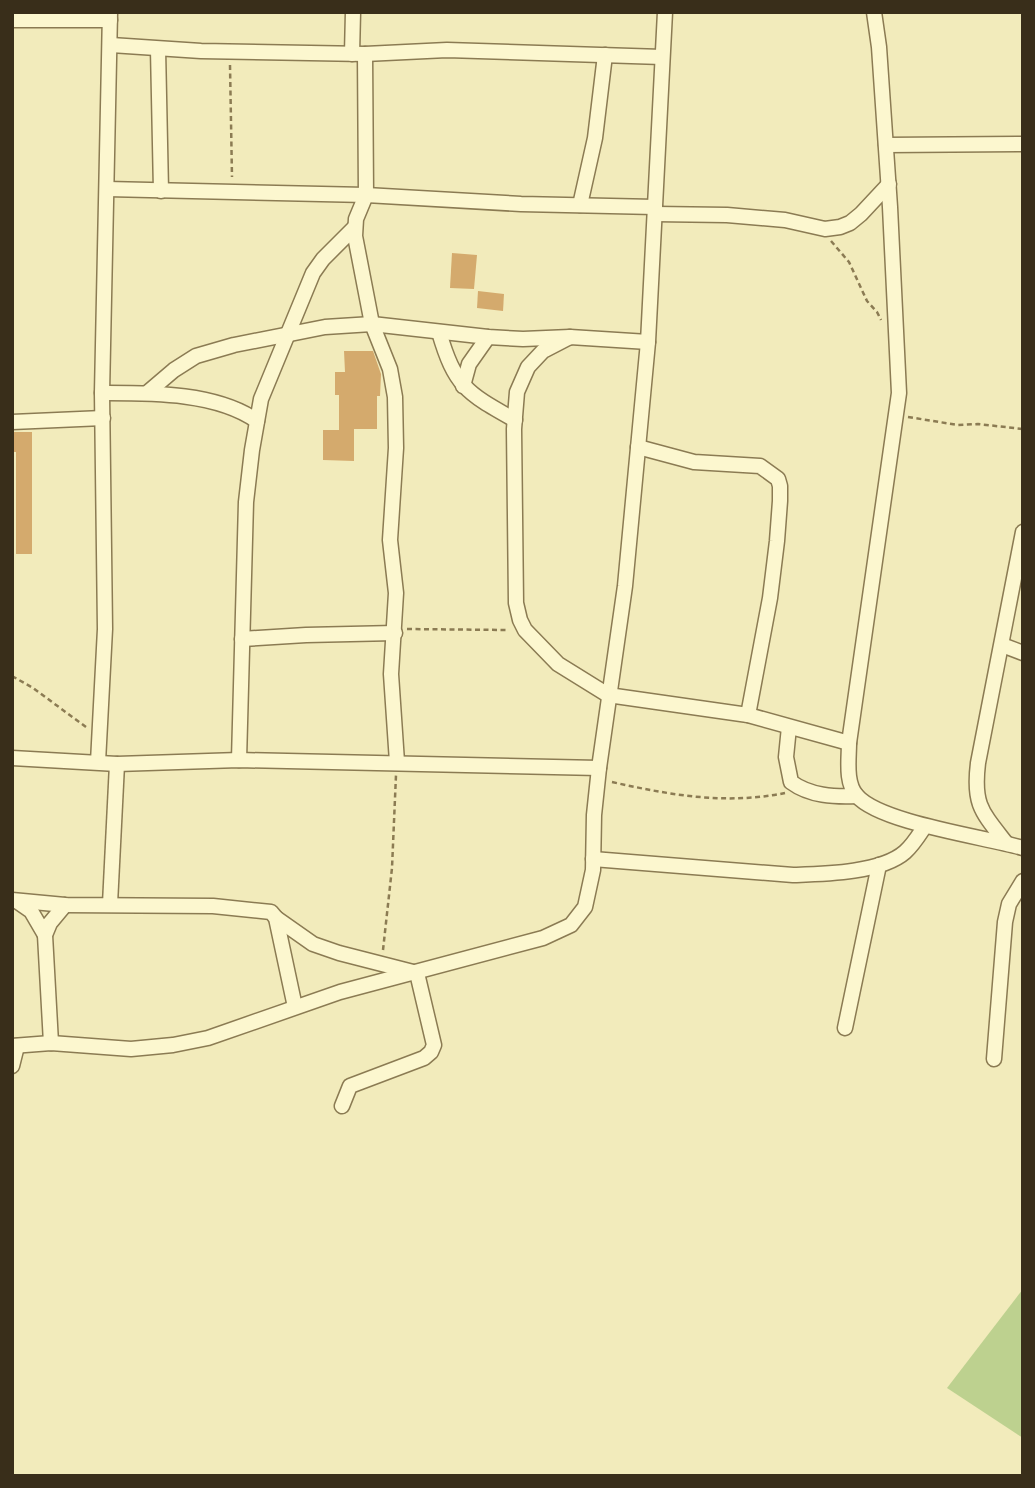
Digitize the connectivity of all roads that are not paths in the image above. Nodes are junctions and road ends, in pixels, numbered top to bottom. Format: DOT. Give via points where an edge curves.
graph roads {
  1 [pos="354,12"];
  2 [pos="665,12"];
  3 [pos="874,12"];
  4 [pos="110,16"];
  5 [pos="12,20"];
  6 [pos="111,45"];
  7 [pos="158,49"];
  8 [pos="358,54"];
  9 [pos="605,55"];
  10 [pos="662,57"];
  11 [pos="1023,144"];
  12 [pos="886,145"];
  13 [pos="889,184"];
  14 [pos="107,189"];
  15 [pos="161,191"];
  16 [pos="366,195"];
  17 [pos="580,205"];
  18 [pos="655,211"];
  19 [pos="355,228"];
  20 [pos="372,324"];
  21 [pos="439,332"];
  22 [pos="288,334"];
  23 [pos="488,337"];
  24 [pos="570,337"];
  25 [pos="648,342"];
  26 [pos="463,386"];
  27 [pos="102,393"];
  28 [pos="147,393"];
  29 [pos="103,418"];
  30 [pos="514,420"];
  31 [pos="257,421"];
  32 [pos="12,422"];
  33 [pos="638,447"];
  34 [pos="1023,532"];
  35 [pos="395,627"];
  36 [pos="242,639"];
  37 [pos="1002,645"];
  38 [pos="1023,653"];
  39 [pos="608,695"];
  40 [pos="748,715"];
  41 [pos="789,727"];
  42 [pos="849,743"];
  43 [pos="12,758"];
  44 [pos="239,760"];
  45 [pos="98,762"];
  46 [pos="397,762"];
  47 [pos="117,764"];
  48 [pos="598,774"];
  49 [pos="857,796"];
  50 [pos="925,826"];
  51 [pos="1006,843"];
  52 [pos="1023,848"];
  53 [pos="593,859"];
  54 [pos="878,865"];
  55 [pos="1023,881"];
  56 [pos="15,900"];
  57 [pos="110,904"];
  58 [pos="65,905"];
  59 [pos="276,918"];
  60 [pos="46,935"];
  61 [pos="417,973"];
  62 [pos="295,1007"];
  63 [pos="845,1028"];
  64 [pos="51,1044"];
  65 [pos="15,1046"];
  66 [pos="995,1059"];
  67 [pos="12,1066"];
  68 [pos="342,1106"];
  1 -- 8 [label="street"];
  2 -- 10 [label="street"];
  3 -- 12 [label="street"];
  4 -- 5 [label="street"];
  4 -- 6 [label="street"];
  6 -- 7 [label="street"];
  6 -- 14 [label="street"];
  7 -- 8 [label="street"];
  7 -- 15 [label="street"];
  8 -- 9 [label="street" via="447,50"];
  8 -- 16 [label="street"];
  9 -- 10 [label="street"];
  9 -- 17 [label="street" via="595,138"];
  10 -- 18 [label="street"];
  11 -- 12 [label="street"];
  12 -- 13 [label="street"];
  13 -- 18 [label="street" via="850,223 825,229 785,220"];
  13 -- 42 [label="street" via="900,393"];
  14 -- 15 [label="street"];
  14 -- 27 [label="street"];
  15 -- 16 [label="street"];
  16 -- 17 [label="street"];
  16 -- 19 [label="street"];
  17 -- 18 [label="street"];
  18 -- 25 [label="street"];
  19 -- 20 [label="street"];
  19 -- 22 [label="street" via="313,273"];
  20 -- 21 [label="street"];
  20 -- 22 [label="street"];
  20 -- 35 [label="street" via="390,369 395,397 390,540"];
  21 -- 23 [label="street"];
  21 -- 26 [label="street"];
  22 -- 28 [label="street" via="196,356"];
  22 -- 31 [label="street" via="261,399"];
  23 -- 24 [label="street"];
  23 -- 26 [label="street" via="469,364"];
  24 -- 25 [label="street"];
  24 -- 30 [label="street" via="543,351 528,367 517,392"];
  25 -- 33 [label="street"];
  26 -- 30 [label="street"];
  27 -- 28 [label="street"];
  27 -- 29 [label="street"];
  28 -- 31 [label="street" via="219,402"];
  29 -- 32 [label="street"];
  29 -- 45 [label="street" via="105,629"];
  30 -- 39 [label="street" via="520,620 558,664"];
  31 -- 36 [label="street" via="246,502"];
  33 -- 39 [label="street" via="625,586"];
  33 -- 40 [label="street" via="694,463 760,466 778,479 770,598"];
  34 -- 37 [label="street"];
  35 -- 36 [label="street"];
  35 -- 46 [label="street" via="391,674"];
  36 -- 44 [label="street"];
  37 -- 38 [label="street"];
  37 -- 51 [label="street" via="975,788 979,806"];
  39 -- 40 [label="street"];
  39 -- 48 [label="street"];
  40 -- 41 [label="street"];
  41 -- 42 [label="street"];
  41 -- 49 [label="street" via="790,782 802,790 835,797"];
  42 -- 49 [label="street" via="850,785"];
  43 -- 45 [label="street"];
  44 -- 46 [label="street"];
  44 -- 47 [label="street"];
  45 -- 47 [label="street"];
  46 -- 48 [label="street"];
  47 -- 57 [label="street"];
  48 -- 53 [label="street"];
  49 -- 50 [label="street" via="876,810"];
  50 -- 51 [label="street"];
  50 -- 54 [label="street" via="904,853"];
  51 -- 52 [label="street"];
  53 -- 54 [label="street" via="793,875"];
  53 -- 61 [label="street" via="585,907 571,925 543,938"];
  54 -- 63 [label="street"];
  55 -- 66 [label="street" via="1009,904 1005,922"];
  56 -- 58 [label="street"];
  56 -- 60 [label="street" via="31,911"];
  57 -- 58 [label="street"];
  57 -- 59 [label="street" via="263,909"];
  58 -- 60 [label="street"];
  59 -- 61 [label="street" via="313,944"];
  59 -- 62 [label="street"];
  60 -- 64 [label="street"];
  61 -- 62 [label="street"];
  61 -- 68 [label="street" via="434,1045 431,1052 350,1086"];
  62 -- 64 [label="street" via="208,1038 173,1045 131,1049"];
  64 -- 65 [label="street"];
  65 -- 67 [label="street"];
}
